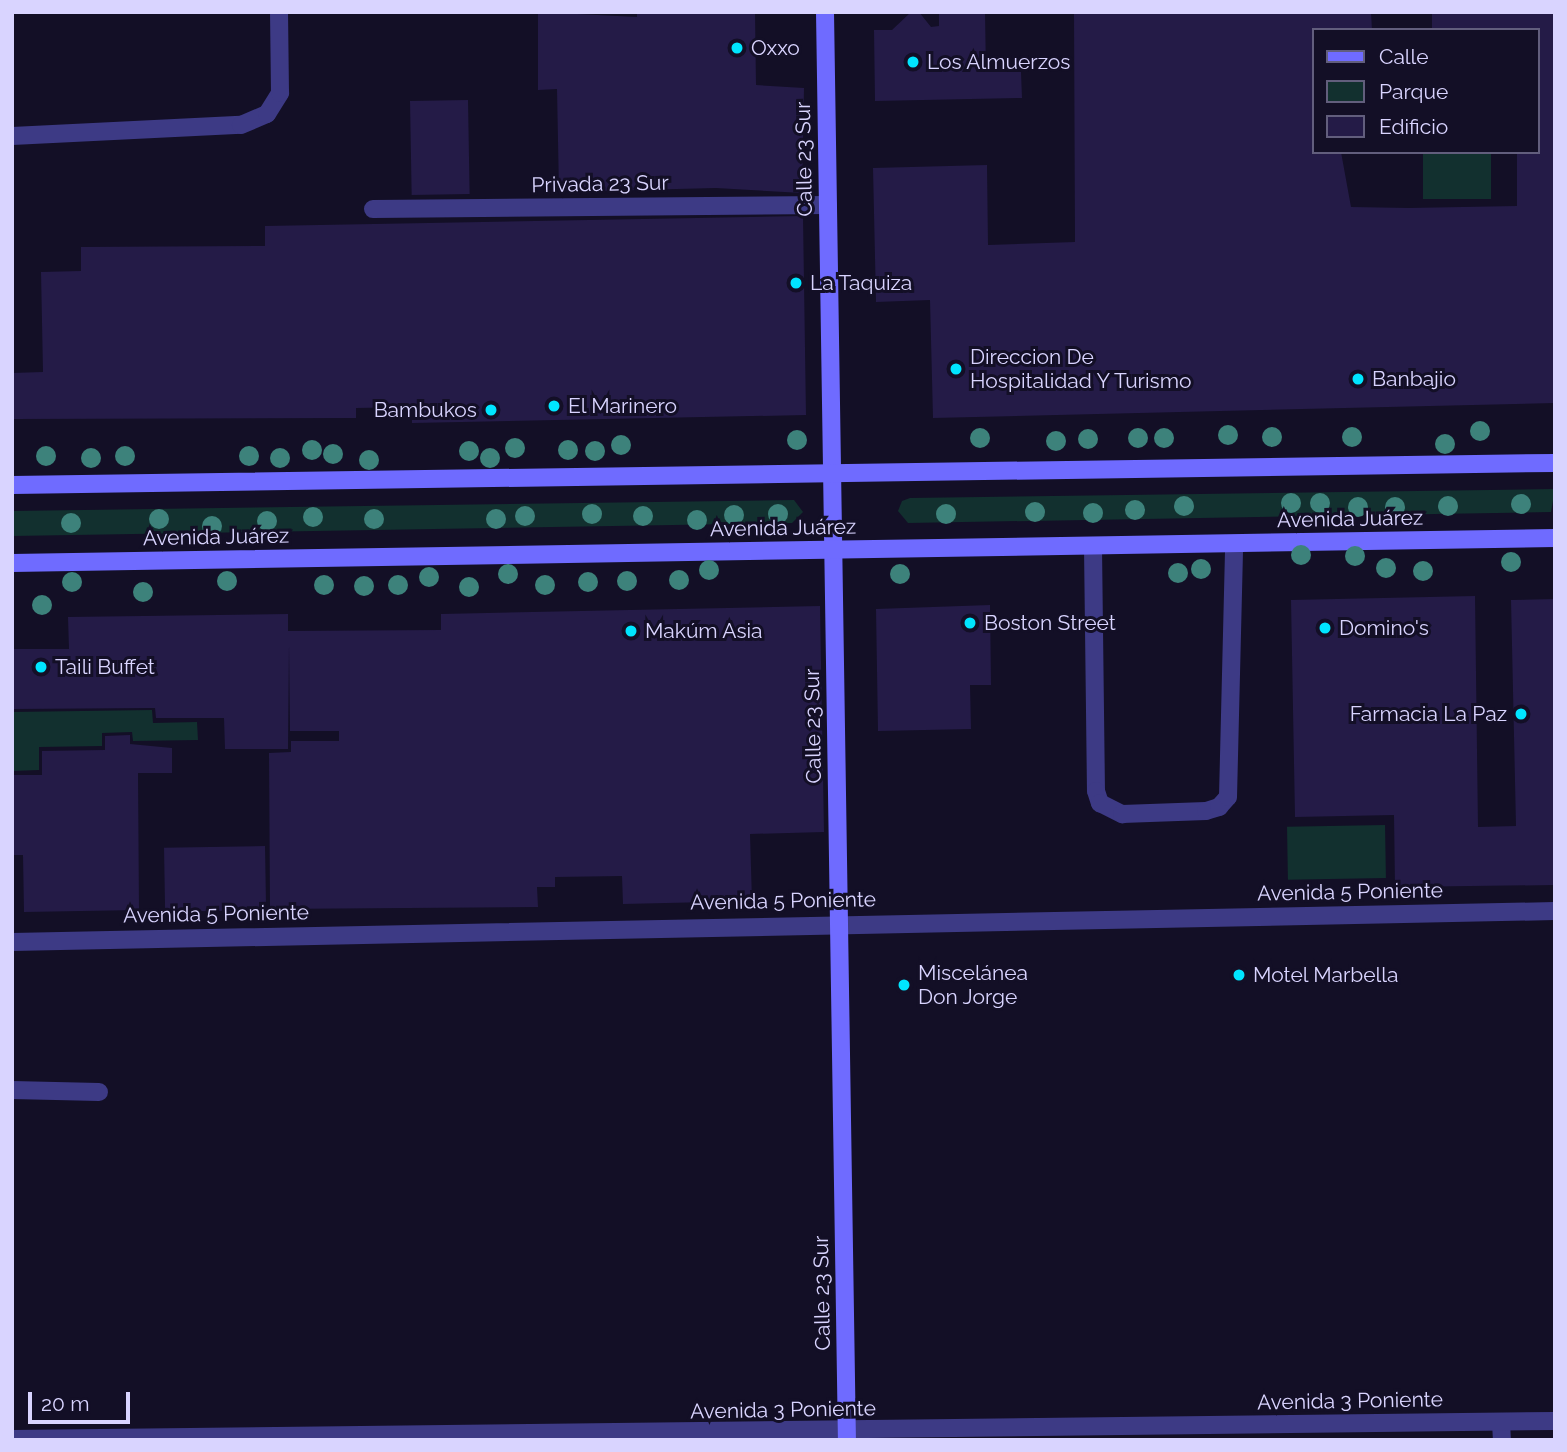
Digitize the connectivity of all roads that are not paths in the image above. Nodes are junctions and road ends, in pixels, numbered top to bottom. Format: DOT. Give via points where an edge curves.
graph roads {
  1 [pos="279,12"];
  2 [pos="825,12"];
  3 [pos="12,136"];
  4 [pos="828,205"];
  5 [pos="373,209"];
  6 [pos="1555,463"];
  7 [pos="832,473"];
  8 [pos="12,485"];
  9 [pos="1555,538"];
  10 [pos="1234,544"];
  11 [pos="1093,547"];
  12 [pos="833,550"];
  13 [pos="12,563"];
  14 [pos="1555,911"];
  15 [pos="839,923"];
  16 [pos="12,942"];
  17 [pos="12,1090"];
  18 [pos="99,1092"];
  19 [pos="1555,1421"];
  20 [pos="1502,1431"];
  21 [pos="847,1436"];
  22 [pos="12,1439"];
  1 -- 3 [label="street" via="280,93 267,114 241,125"];
  2 -- 4 [label="main road, Calle 23 Sur"];
  4 -- 5 [label="street, Privada 23 Sur"];
  4 -- 7 [label="main road, Calle 23 Sur"];
  6 -- 7 [label="main road"];
  7 -- 8 [label="main road"];
  7 -- 12 [label="main road, Calle 23 Sur"];
  9 -- 10 [label="main road, Avenida Juárez"];
  10 -- 11 [label="main road, Avenida Juárez"];
  10 -- 11 [label="street" via="1228,797 1219,807 1206,811 1122,814 1100,803 1096,791"];
  11 -- 12 [label="main road, Avenida Juárez"];
  12 -- 13 [label="main road, Avenida Juárez"];
  12 -- 15 [label="main road, Calle 23 Sur"];
  14 -- 15 [label="street, Avenida 5 Poniente"];
  15 -- 16 [label="street, Avenida 5 Poniente"];
  15 -- 21 [label="main road, Calle 23 Sur"];
  17 -- 18 [label="street"];
  19 -- 20 [label="street, Avenida 3 Poniente"];
  20 -- 21 [label="street, Avenida 3 Poniente"];
  21 -- 22 [label="street, Avenida 3 Poniente"];
}
